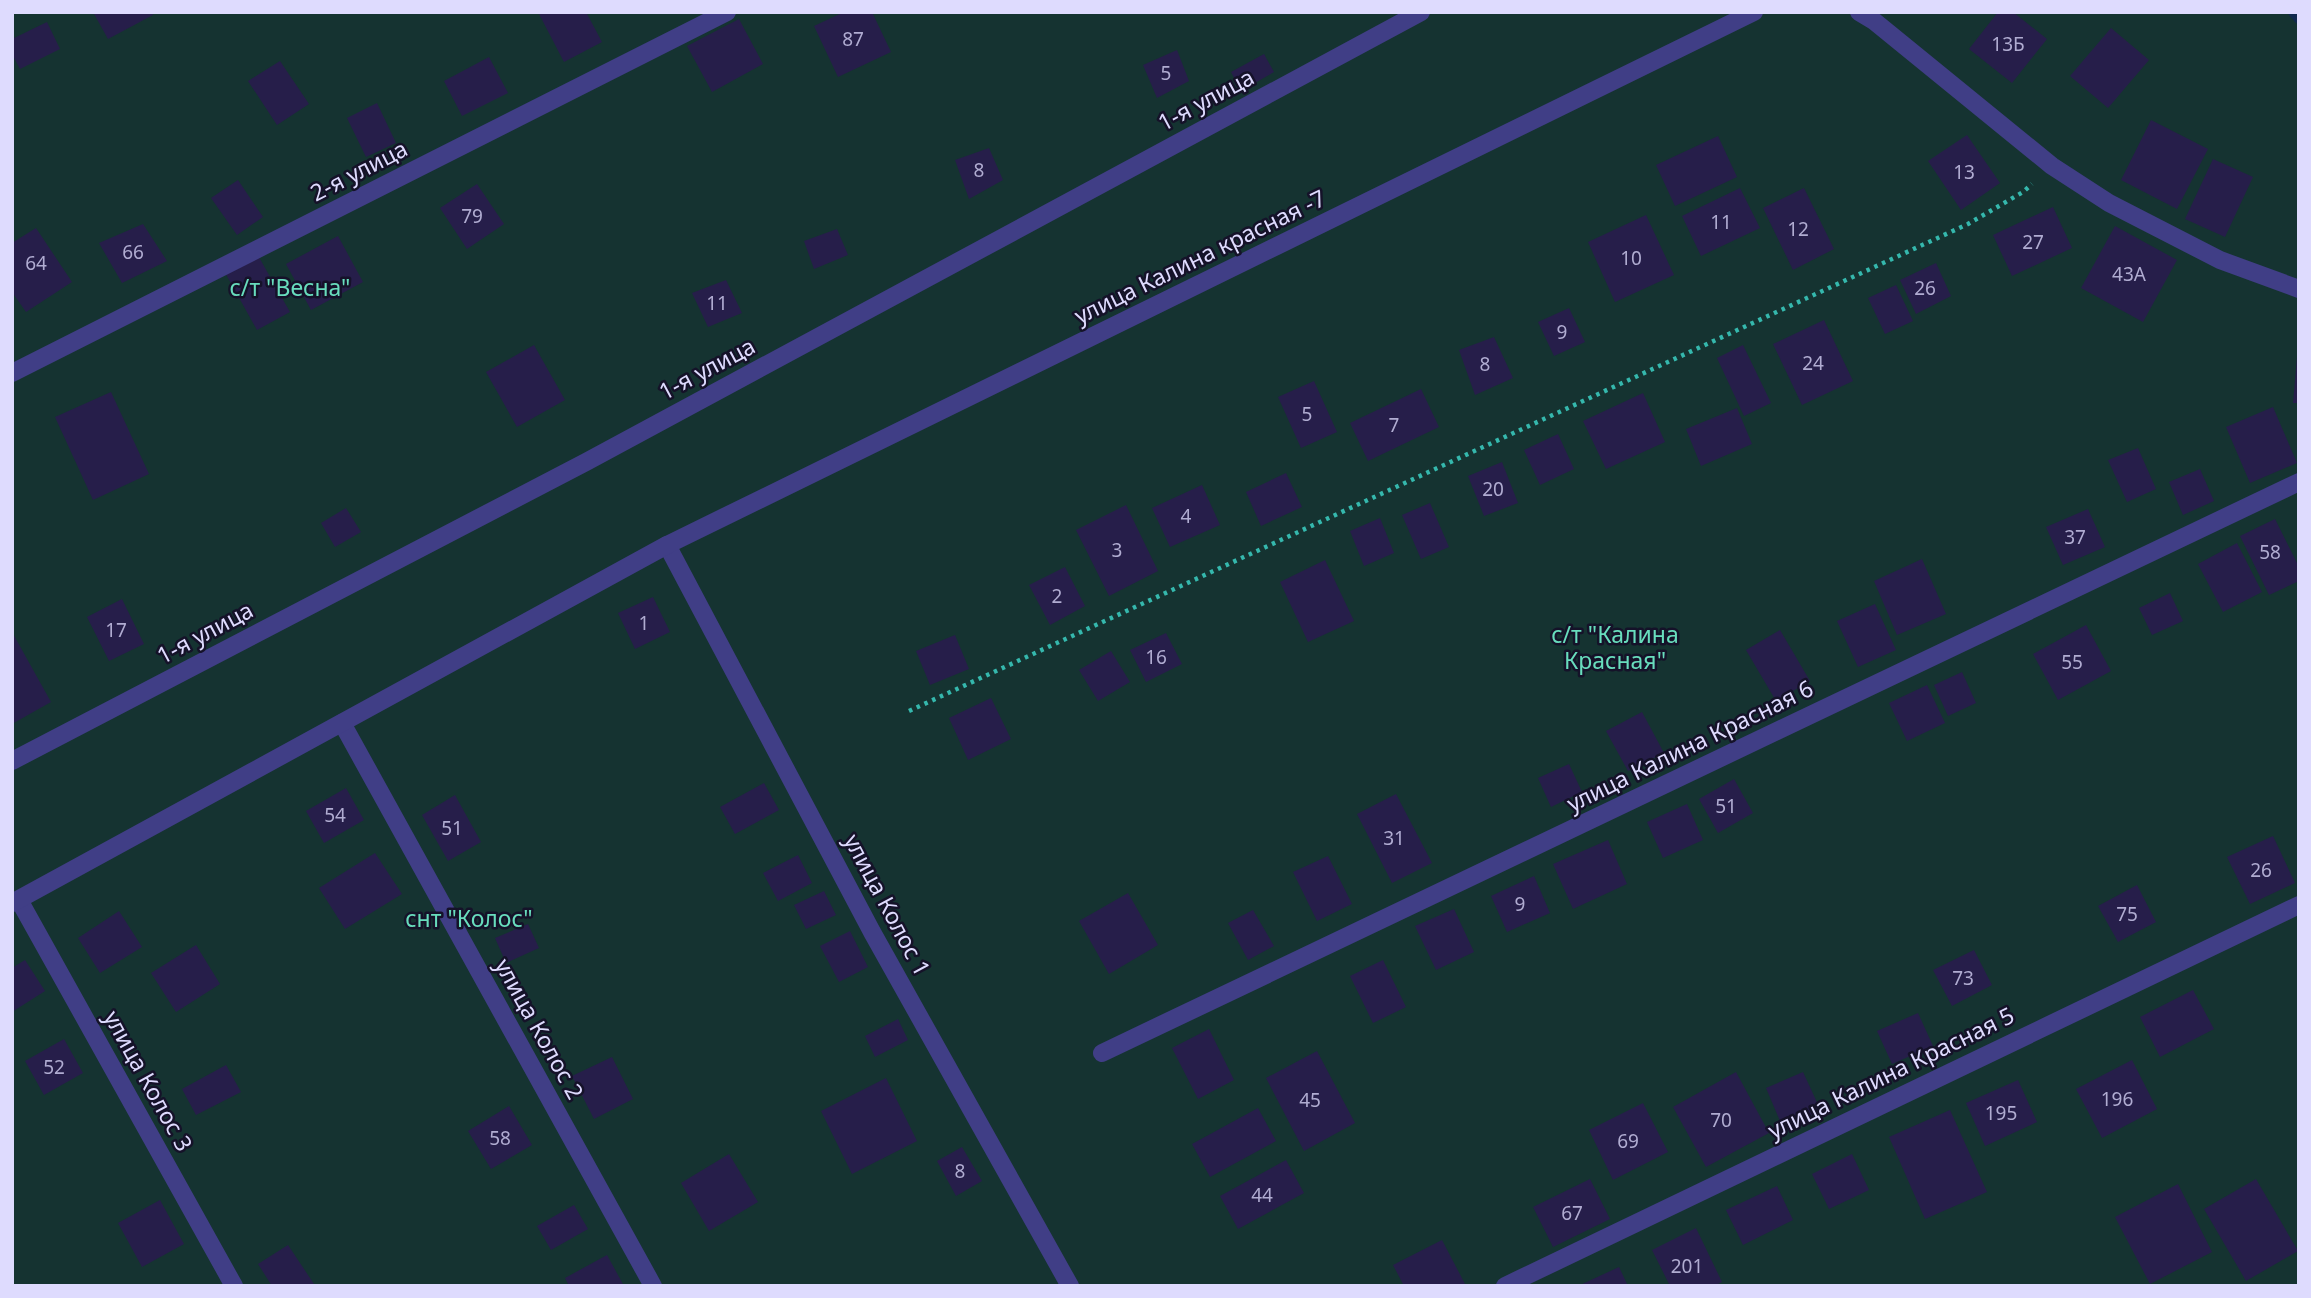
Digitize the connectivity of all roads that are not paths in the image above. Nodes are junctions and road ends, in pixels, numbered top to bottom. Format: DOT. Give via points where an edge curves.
graph roads {
  1 [pos="727,12"];
  2 [pos="1421,12"];
  3 [pos="1754,12"];
  4 [pos="1872,15"];
  5 [pos="2299,289"];
  6 [pos="12,373"];
  7 [pos="2299,482"];
  8 [pos="667,545"];
  9 [pos="342,723"];
  10 [pos="12,761"];
  11 [pos="15,902"];
  12 [pos="2299,905"];
  13 [pos="1102,1053"];
  14 [pos="234,1286"];
  15 [pos="653,1286"];
  16 [pos="1070,1286"];
  17 [pos="1505,1286"];
  1 -- 6 [label="street, 2-я улица"];
  2 -- 10 [label="street, 1-я улица" via="598,455"];
  3 -- 8 [label="street, улица Калина красная -7"];
  4 -- 5 [label="street" via="2052,166 2109,203 2220,260"];
  7 -- 13 [label="street, улица Калина Красная 6"];
  8 -- 9 [label="street"];
  8 -- 16 [label="street, улица Колос 1" via="872,932"];
  9 -- 11 [label="street"];
  9 -- 15 [label="street, улица Колос 2"];
  11 -- 14 [label="street, улица Колос 3"];
  12 -- 17 [label="street, улица Калина Красная 5"];
}
